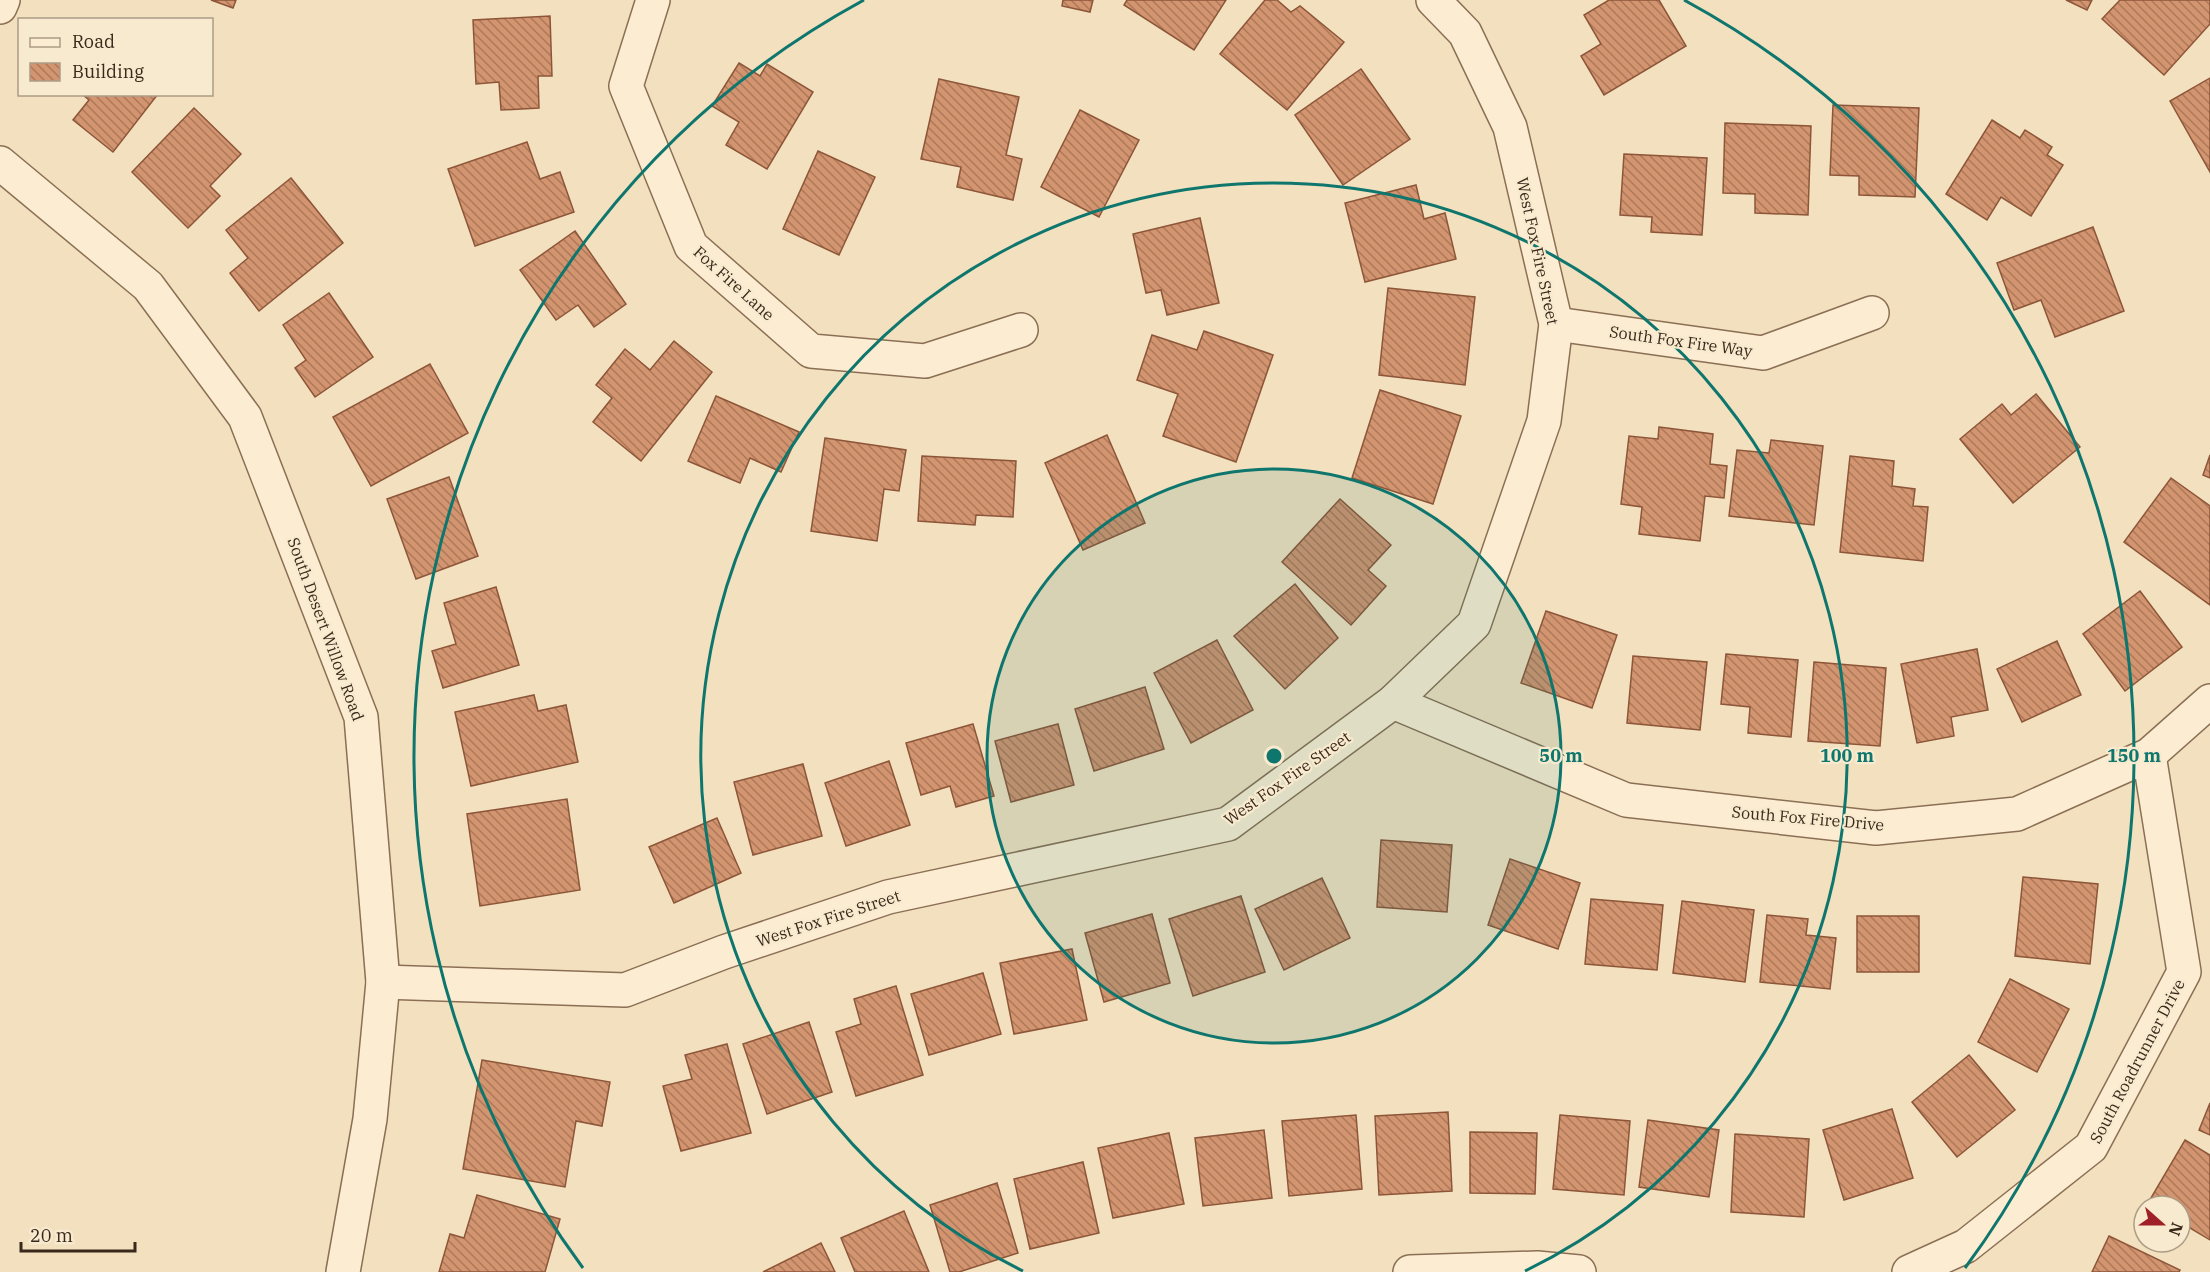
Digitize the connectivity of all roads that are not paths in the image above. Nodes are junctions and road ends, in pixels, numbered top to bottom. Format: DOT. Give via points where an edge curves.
graph roads {
  1 [pos="3,0"];
  2 [pos="652,0"];
  3 [pos="1433,0"];
  4 [pos="0,7"];
  5 [pos="0,163"];
  6 [pos="1872,313"];
  7 [pos="1556,324"];
  8 [pos="1021,330"];
  9 [pos="2210,701"];
  10 [pos="1393,702"];
  11 [pos="2149,755"];
  12 [pos="383,982"];
  13 [pos="1969,1259"];
  14 [pos="343,1272"];
  15 [pos="1410,1272"];
  16 [pos="1579,1272"];
  17 [pos="1909,1272"];
  1 -- 4 [label="street"];
  2 -- 8 [label="street, Fox Fire Lane" via="626,86 691,246 811,351 925,361"];
  3 -- 7 [label="street, West Fox Fire Street" via="1465,33 1510,127"];
  5 -- 12 [label="street, South Desert Willow Road" via="148,286 245,417 362,717"];
  6 -- 7 [label="street, South Fox Fire Way" via="1763,353"];
  7 -- 10 [label="street, West Fox Fire Street" via="1544,421 1474,624"];
  9 -- 11 [label="street, South Fox Fire Drive"];
  10 -- 11 [label="street, South Fox Fire Drive" via="1626,800 1876,828 2017,814"];
  10 -- 12 [label="street, West Fox Fire Street" via="1228,824 888,897 625,990"];
  11 -- 13 [label="street, South Roadrunner Drive" via="2184,972 2091,1147"];
  12 -- 14 [label="street, South Desert Willow Road" via="370,1119"];
  13 -- 17 [label="street, South Roadrunner Drive"];
  15 -- 16 [label="street" via="1537,1268"];
}
